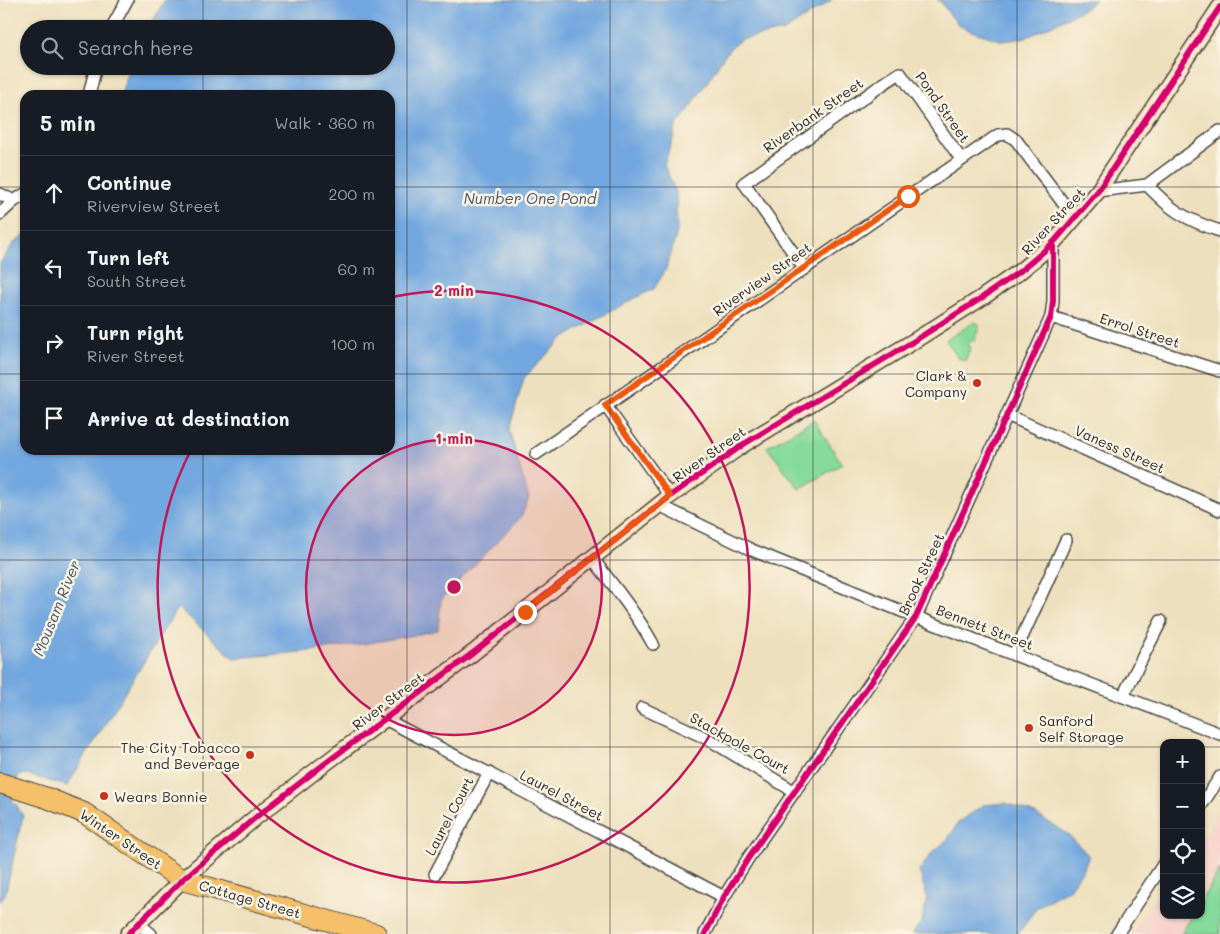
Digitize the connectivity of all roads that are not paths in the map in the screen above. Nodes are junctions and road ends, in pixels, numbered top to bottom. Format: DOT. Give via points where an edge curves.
graph roads {
  1 [pos="127,0"];
  2 [pos="1220,7"];
  3 [pos="116,20"];
  4 [pos="900,72"];
  5 [pos="94,75"];
  6 [pos="90,90"];
  7 [pos="1220,131"];
  8 [pos="961,159"];
  9 [pos="1147,185"];
  10 [pos="1098,191"];
  11 [pos="0,194"];
  12 [pos="20,197"];
  13 [pos="14,201"];
  14 [pos="0,214"];
  15 [pos="1075,219"];
  16 [pos="1220,231"];
  17 [pos="1053,243"];
  18 [pos="804,268"];
  19 [pos="1050,317"];
  20 [pos="1220,371"];
  21 [pos="605,405"];
  22 [pos="1007,415"];
  23 [pos="536,454"];
  24 [pos="665,501"];
  25 [pos="1220,510"];
  26 [pos="1066,540"];
  27 [pos="592,558"];
  28 [pos="916,617"];
  29 [pos="1162,621"];
  30 [pos="653,644"];
  31 [pos="1014,655"];
  32 [pos="1124,696"];
  33 [pos="642,708"];
  34 [pos="386,719"];
  35 [pos="1220,734"];
  36 [pos="489,773"];
  37 [pos="1220,777"];
  38 [pos="0,783"];
  39 [pos="795,792"];
  40 [pos="1205,800"];
  41 [pos="1160,869"];
  42 [pos="435,874"];
  43 [pos="182,880"];
  44 [pos="724,897"];
  45 [pos="133,929"];
  46 [pos="151,934"];
  47 [pos="376,934"];
  48 [pos="705,934"];
  49 [pos="1117,934"];
  1 -- 3 [label="street"];
  2 -- 10 [label="street, River Street"];
  4 -- 8 [label="street, Pond Street"];
  4 -- 18 [label="street, Riverbank Street" via="744,183"];
  5 -- 6 [label="street"];
  7 -- 9 [label="street"];
  8 -- 15 [label="street, Riverview Street" via="998,135 1007,134 1016,140"];
  8 -- 18 [label="street, Riverview Street"];
  9 -- 10 [label="street, River Street"];
  9 -- 16 [label="street" via="1181,214"];
  10 -- 15 [label="street, River Street"];
  11 -- 13 [label="street"];
  12 -- 13 [label="street"];
  13 -- 14 [label="street"];
  15 -- 17 [label="street, River Street"];
  17 -- 19 [label="street, Brook Street"];
  17 -- 24 [label="street, River Street" via="990,293 744,444"];
  18 -- 21 [label="street, Riverview Street"];
  19 -- 20 [label="street, Errol Street"];
  19 -- 22 [label="street, Brook Street"];
  21 -- 23 [label="street, Riverview Street"];
  21 -- 24 [label="street"];
  22 -- 25 [label="street, Vaness Street"];
  22 -- 28 [label="street, Brook Street"];
  24 -- 27 [label="street, River Street"];
  24 -- 28 [label="street, Bennett Street" via="752,550"];
  26 -- 31 [label="street"];
  27 -- 30 [label="street" via="632,609"];
  27 -- 34 [label="street, River Street"];
  28 -- 31 [label="street, Bennett Street"];
  28 -- 39 [label="street, Brook Street"];
  29 -- 32 [label="street"];
  31 -- 32 [label="street, Bennett Street"];
  32 -- 35 [label="street, Bennett Street"];
  33 -- 39 [label="street, Stackpole Court" via="710,740"];
  34 -- 36 [label="street, Laurel Street"];
  34 -- 43 [label="street, River Street" via="256,817"];
  36 -- 42 [label="street, Laurel Court"];
  36 -- 44 [label="street, Laurel Street"];
  37 -- 40 [label="street"];
  38 -- 43 [label="highway, Winter Street" via="84,813"];
  39 -- 44 [label="street, Brook Street"];
  41 -- 49 [label="street"];
  43 -- 45 [label="street, River Street"];
  43 -- 47 [label="highway, Cottage Street"];
  44 -- 48 [label="street, Brook Street"];
  45 -- 46 [label="street"];
}
